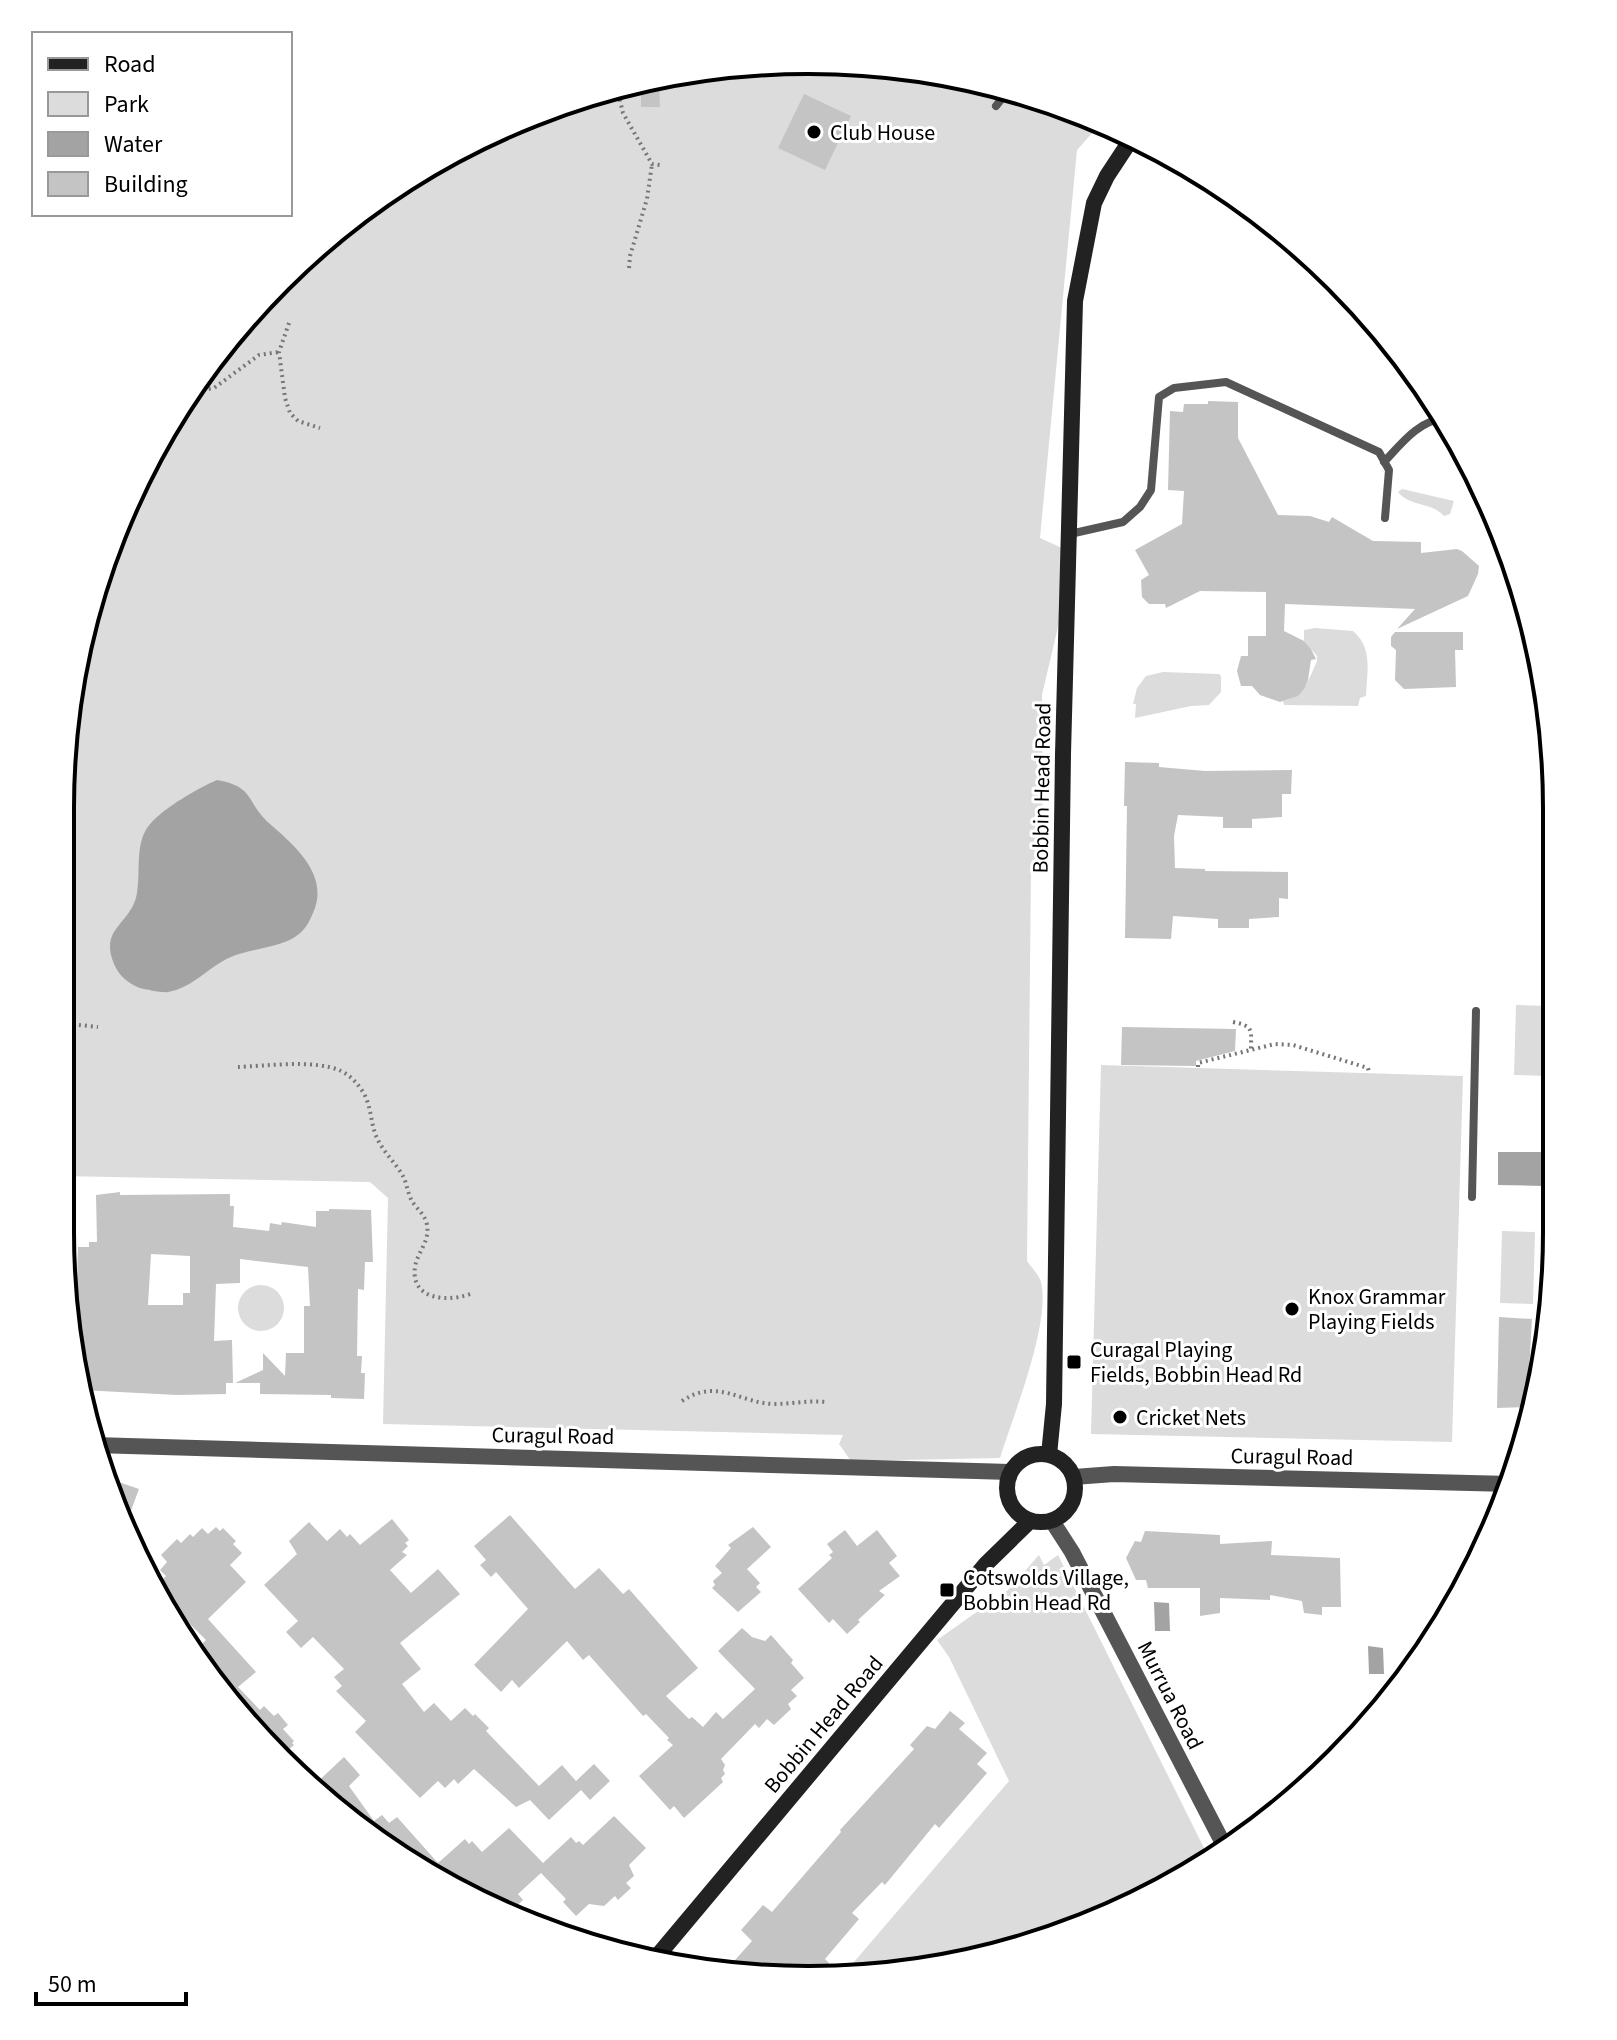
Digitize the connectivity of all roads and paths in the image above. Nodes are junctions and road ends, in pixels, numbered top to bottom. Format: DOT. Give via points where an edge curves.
graph roads {
  1 [pos="620,99"];
  2 [pos="1001,100"];
  3 [pos="996,106"];
  4 [pos="1126,147"];
  5 [pos="652,164"];
  6 [pos="660,165"];
  7 [pos="629,268"];
  8 [pos="289,323"];
  9 [pos="279,352"];
  10 [pos="206,389"];
  11 [pos="1432,421"];
  12 [pos="320,428"];
  13 [pos="1384,462"];
  14 [pos="1385,518"];
  15 [pos="1069,534"];
  16 [pos="1476,1011"];
  17 [pos="1233,1022"];
  18 [pos="74,1024"];
  19 [pos="98,1027"];
  20 [pos="1251,1050"];
  21 [pos="238,1067"];
  22 [pos="1198,1067"];
  23 [pos="1369,1072"];
  24 [pos="1472,1197"];
  25 [pos="473,1293"];
  26 [pos="682,1401"];
  27 [pos="826,1402"];
  28 [pos="106,1445"];
  29 [pos="1049,1455"];
  30 [pos="1010,1472"];
  31 [pos="1074,1477"];
  32 [pos="1498,1484"];
  33 [pos="1030,1521"];
  34 [pos="1052,1521"];
  35 [pos="1221,1839"];
  36 [pos="661,1951"];
  1 -- 5 [label="path"];
  2 -- 3 [label="lane"];
  4 -- 15 [label="main road, Bobbin Head Road" via="1094,203 1075,301"];
  5 -- 6 [label="path"];
  5 -- 7 [label="path"];
  8 -- 9 [label="path"];
  9 -- 10 [label="path" via="259,355"];
  9 -- 12 [label="path" via="290,413"];
  11 -- 13 [label="lane" via="1414,430"];
  13 -- 14 [label="lane" via="1389,470"];
  13 -- 15 [label="lane" via="1379,452 1226,382 1174,388 1159,397 1151,490 1140,507 1123,522"];
  15 -- 29 [label="main road, Bobbin Head Road"];
  16 -- 24 [label="lane"];
  17 -- 20 [label="path" via="1250,1028"];
  18 -- 19 [label="path"];
  20 -- 22 [label="path"];
  20 -- 23 [label="path" via="1293,1045"];
  21 -- 25 [label="path" via="316,1066 353,1078 370,1107 378,1142 393,1158 426,1221 428,1237 415,1267 417,1283 427,1295 444,1300"];
  26 -- 27 [label="path" via="712,1392 772,1405"];
  28 -- 30 [label="street, Curagul Road"];
  29 -- 30 [label="main road" via="1027,1456"];
  29 -- 31 [label="main road" via="1060,1459"];
  30 -- 33 [label="main road" via="1011,1506"];
  31 -- 32 [label="street, Curagul Road"];
  31 -- 34 [label="main road" via="1072,1502"];
  33 -- 34 [label="main road"];
  33 -- 36 [label="main road, Bobbin Head Road" via="986,1564"];
  34 -- 35 [label="street, Murrua Road"];
}
